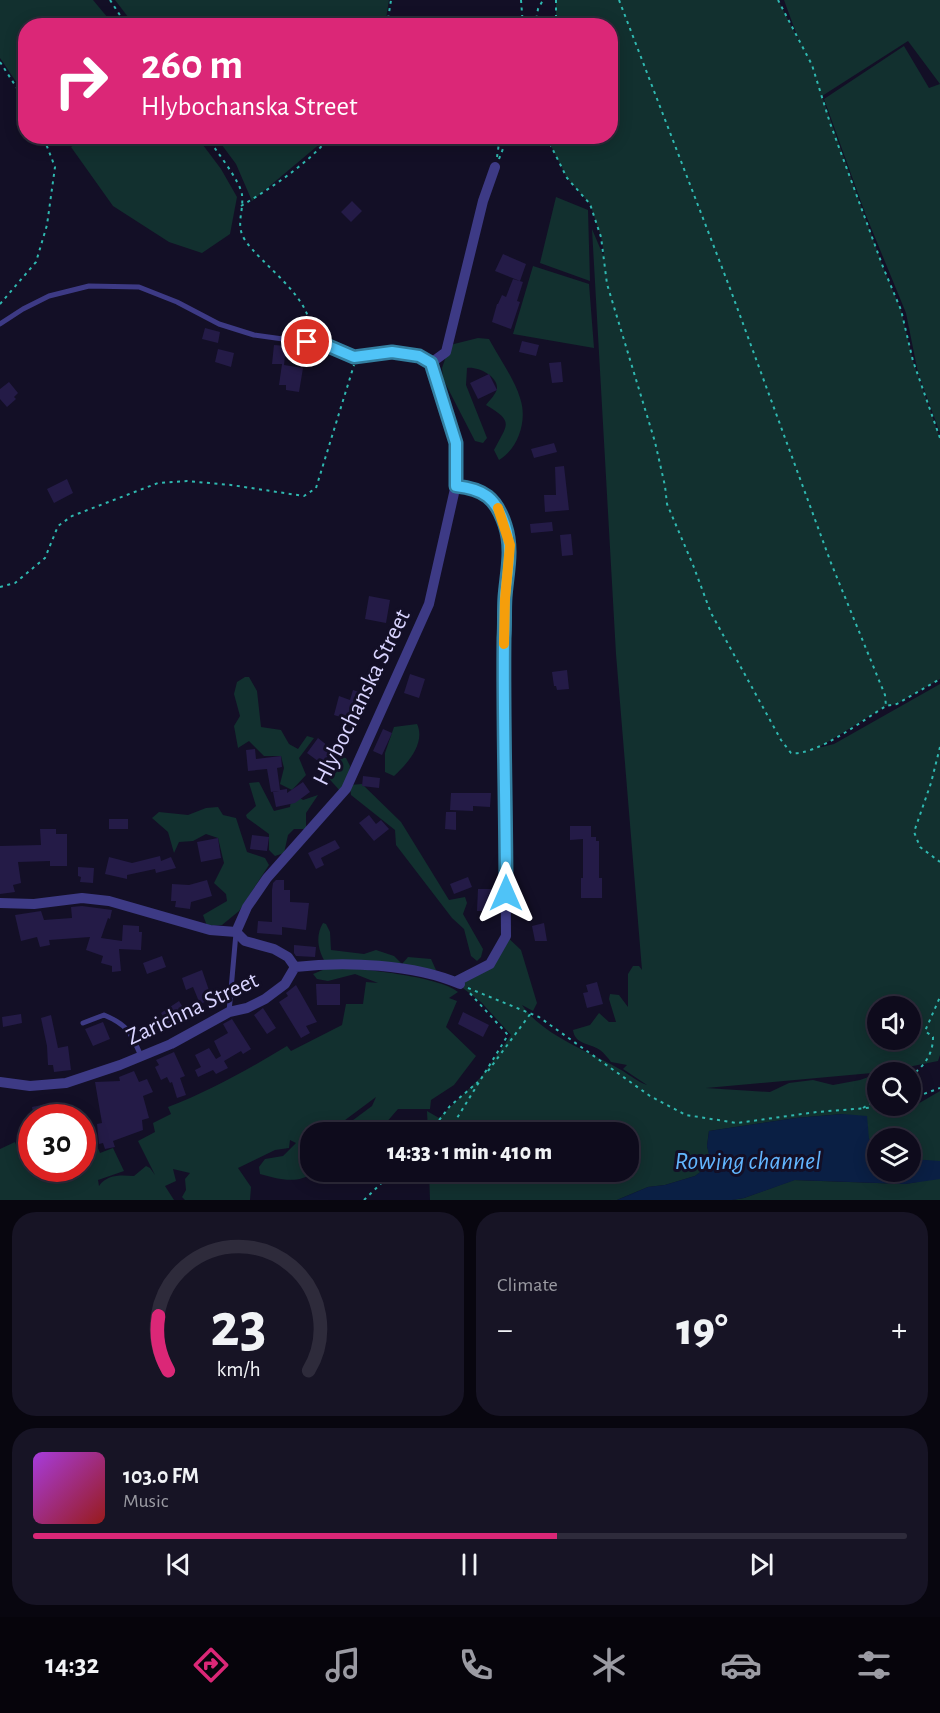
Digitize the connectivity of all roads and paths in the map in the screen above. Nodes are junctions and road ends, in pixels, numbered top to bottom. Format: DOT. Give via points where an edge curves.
graph roads {
  1 [pos="110,0"];
  2 [pos="391,0"];
  3 [pos="521,0"];
  4 [pos="543,0"];
  5 [pos="556,0"];
  6 [pos="619,0"];
  7 [pos="778,0"];
  8 [pos="122,18"];
  9 [pos="388,18"];
  10 [pos="522,18"];
  11 [pos="536,18"];
  12 [pos="556,18"];
  13 [pos="0,62"];
  14 [pos="18,90"];
  15 [pos="46,144"];
  16 [pos="211,144"];
  17 [pos="325,144"];
  18 [pos="499,144"];
  19 [pos="505,144"];
  20 [pos="550,144"];
  21 [pos="495,167"];
  22 [pos="241,206"];
  23 [pos="0,304"];
  24 [pos="0,324"];
  25 [pos="307,342"];
  26 [pos="357,357"];
  27 [pos="431,363"];
  28 [pos="940,438"];
  29 [pos="456,486"];
  30 [pos="0,587"];
  31 [pos="940,679"];
  32 [pos="886,706"];
  33 [pos="940,747"];
  34 [pos="940,862"];
  35 [pos="0,903"];
  36 [pos="236,932"];
  37 [pos="295,967"];
  38 [pos="459,984"];
  39 [pos="940,997"];
  40 [pos="229,1012"];
  41 [pos="531,1013"];
  42 [pos="83,1023"];
  43 [pos="141,1056"];
  44 [pos="921,1069"];
  45 [pos="481,1081"];
  46 [pos="0,1082"];
  47 [pos="940,1088"];
  48 [pos="921,1095"];
  49 [pos="867,1106"];
  50 [pos="867,1109"];
  51 [pos="861,1110"];
  52 [pos="438,1122"];
  53 [pos="455,1122"];
  54 [pos="383,1182"];
  55 [pos="364,1200"];
  1 -- 8 [label="path"];
  2 -- 9 [label="path"];
  3 -- 10 [label="path"];
  4 -- 11 [label="path"];
  5 -- 12 [label="path"];
  6 -- 32 [label="path"];
  7 -- 28 [label="path" via="812,66 901,310 913,361"];
  13 -- 14 [label="path"];
  15 -- 23 [label="path" via="55,167 36,262"];
  16 -- 22 [label="path" via="242,194"];
  17 -- 22 [label="path"];
  18 -- 21 [label="path"];
  19 -- 21 [label="path"];
  20 -- 32 [label="path" via="567,178 590,204 601,237 609,292 655,442 667,504 711,614 781,740 791,753 801,754 816,749"];
  21 -- 27 [label="street" via="446,352"];
  22 -- 25 [label="path" via="239,230 300,300 311,329"];
  24 -- 25 [label="lane" via="50,296 89,286 139,287 236,330"];
  25 -- 26 [label="lane"];
  26 -- 27 [label="lane" via="392,352 419,356"];
  26 -- 30 [label="path" via="316,488 303,496 187,481 158,483 72,516 58,526 45,558 15,583"];
  27 -- 29 [label="street, Hlybochanska Street" via="456,443"];
  29 -- 36 [label="street, Hlybochanska Street" via="429,604 346,789 267,878"];
  29 -- 38 [label="street" via="476,488 487,494 498,508 510,545 504,678 507,936 490,964"];
  31 -- 32 [label="path" via="897,704"];
  33 -- 34 [label="path" via="914,832 920,847"];
  35 -- 36 [label="street" via="34,904 82,898 109,901 210,930"];
  36 -- 37 [label="street" via="245,941 288,957"];
  36 -- 40 [label="lane"];
  37 -- 38 [label="street" via="327,963 387,967"];
  37 -- 40 [label="street, Zarichna Street" via="285,984 265,999"];
  38 -- 41 [label="path"];
  38 -- 45 [label="path" via="508,1035"];
  39 -- 44 [label="path" via="925,1031 933,1037 933,1050"];
  40 -- 43 [label="street, Zarichna Street"];
  41 -- 45 [label="path"];
  41 -- 51 [label="path" via="650,1096 686,1115 737,1123"];
  42 -- 43 [label="lane" via="104,1015 117,1020 130,1030"];
  43 -- 46 [label="street, Zarichna Street" via="66,1083 30,1086"];
  45 -- 52 [label="path" via="450,1106"];
  45 -- 53 [label="path"];
  47 -- 48 [label="path"];
  49 -- 51 [label="path"];
  50 -- 51 [label="path"];
  54 -- 55 [label="path"];
}
